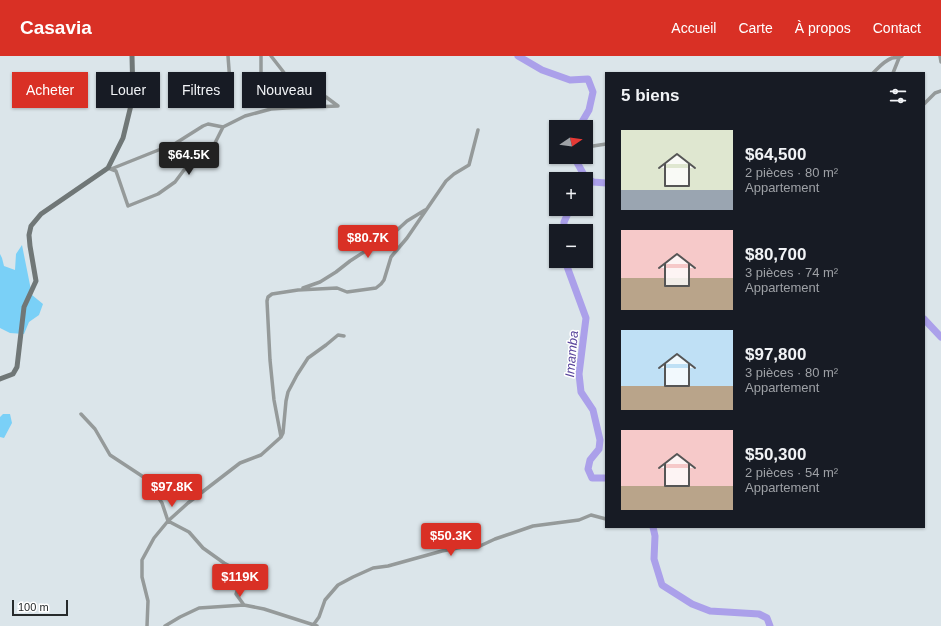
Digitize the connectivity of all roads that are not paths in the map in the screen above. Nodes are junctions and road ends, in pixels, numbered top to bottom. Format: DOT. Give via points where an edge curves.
graph roads {
  1 [pos="132,56"];
  2 [pos="228,56"];
  3 [pos="261,56"];
  4 [pos="272,56"];
  5 [pos="940,56"];
  6 [pos="900,57"];
  7 [pos="941,62"];
  8 [pos="230,72"];
  9 [pos="261,72"];
  10 [pos="874,72"];
  11 [pos="893,72"];
  12 [pos="941,91"];
  13 [pos="925,103"];
  14 [pos="223,127"];
  15 [pos="478,130"];
  16 [pos="605,144"];
  17 [pos="593,146"];
  18 [pos="110,168"];
  19 [pos="427,209"];
  20 [pos="298,290"];
  21 [pos="344,336"];
  22 [pos="0,379"];
  23 [pos="81,414"];
  24 [pos="281,437"];
  25 [pos="605,519"];
  26 [pos="168,521"];
  27 [pos="244,605"];
  28 [pos="315,625"];
  29 [pos="147,626"];
  30 [pos="165,626"];
  1 -- 18 [label="street" via="132,97 123,138"];
  2 -- 8 [label="street"];
  3 -- 9 [label="street"];
  4 -- 14 [label="street" via="296,88 326,97 338,106 271,109 245,116"];
  5 -- 7 [label="street"];
  6 -- 10 [label="street" via="884,62"];
  6 -- 11 [label="street"];
  12 -- 13 [label="street"];
  14 -- 18 [label="street" via="208,124 176,143"];
  14 -- 18 [label="street" via="212,149 184,170 175,182 158,194 128,206 116,171"];
  15 -- 19 [label="street" via="469,165 446,181"];
  16 -- 17 [label="street"];
  18 -- 22 [label="street" via="41,214 31,226 29,235 36,281 24,307 16,367 13,374"];
  19 -- 20 [label="street" via="336,272 320,282"];
  19 -- 20 [label="street" via="391,257 384,280 376,288 347,292 337,288"];
  20 -- 24 [label="street" via="272,294 267,301 274,400"];
  21 -- 24 [label="street" via="338,335 308,358 296,375 286,400"];
  23 -- 26 [label="street" via="95,429 110,455 145,478 162,503"];
  24 -- 26 [label="street" via="261,455 232,468"];
  25 -- 28 [label="street" via="591,515 579,520 533,526 495,538 480,546 468,546 373,568 338,586 325,600"];
  26 -- 27 [label="street" via="188,532 203,548 239,571 240,583 236,594"];
  26 -- 29 [label="street" via="154,538 142,560 142,577 148,601"];
  27 -- 28 [label="street"];
  27 -- 30 [label="street" via="199,608"];
}
